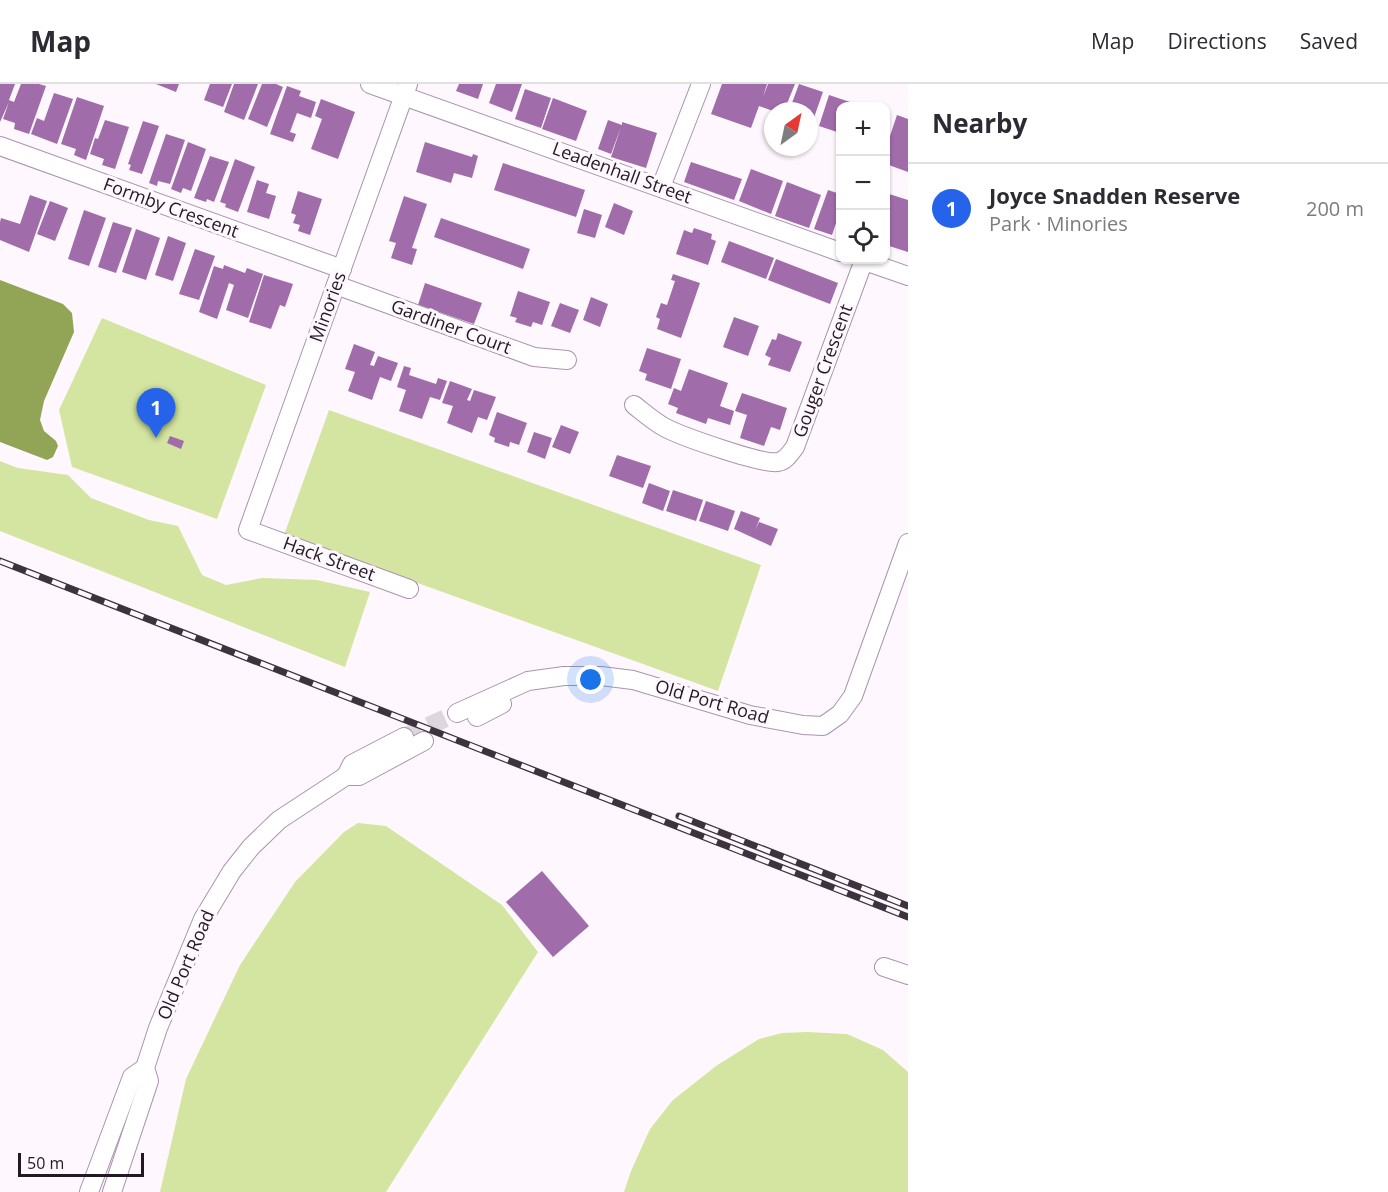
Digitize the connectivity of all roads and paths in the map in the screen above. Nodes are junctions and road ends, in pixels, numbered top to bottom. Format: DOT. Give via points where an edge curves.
graph roads {
  1 [pos="370,84"];
  2 [pos="701,84"];
  3 [pos="406,90"];
  4 [pos="0,146"];
  5 [pos="662,187"];
  6 [pos="836,251"];
  7 [pos="862,264"];
  8 [pos="874,264"];
  9 [pos="908,276"];
  10 [pos="339,277"];
  11 [pos="567,360"];
  12 [pos="634,405"];
  13 [pos="248,530"];
  14 [pos="908,543"];
  15 [pos="409,589"];
  16 [pos="601,676"];
  17 [pos="457,712"];
  18 [pos="477,717"];
  19 [pos="404,737"];
  20 [pos="424,741"];
  21 [pos="346,776"];
  22 [pos="884,967"];
  23 [pos="908,975"];
  24 [pos="145,1068"];
  25 [pos="89,1192"];
  26 [pos="112,1192"];
  1 -- 3 [label="street, Leadenhall Street"];
  2 -- 5 [label="street"];
  3 -- 5 [label="street, Leadenhall Street"];
  3 -- 10 [label="street, Minories"];
  4 -- 10 [label="street, Formby Crescent"];
  5 -- 6 [label="street, Leadenhall Street"];
  7 -- 12 [label="street, Gouger Crescent" via="788,457 767,462 748,458 664,427"];
  8 -- 9 [label="street"];
  10 -- 11 [label="street, Gardiner Court" via="534,357"];
  10 -- 13 [label="street, Minories"];
  13 -- 15 [label="street, Hack Street"];
  14 -- 16 [label="street, Old Port Road" via="853,696 840,714 823,726 750,715 633,680"];
  16 -- 17 [label="street, Old Port Road" via="528,681"];
  16 -- 18 [label="street, Old Port Road" via="534,692"];
  19 -- 21 [label="street, Old Port Road" via="352,764"];
  20 -- 21 [label="street, Old Port Road" via="359,776"];
  21 -- 24 [label="street, Old Port Road" via="279,820 232,871 202,919"];
  22 -- 23 [label="street"];
  24 -- 25 [label="street, Old Port Road" via="132,1077"];
  24 -- 26 [label="street, Old Port Road" via="149,1081"];
}
